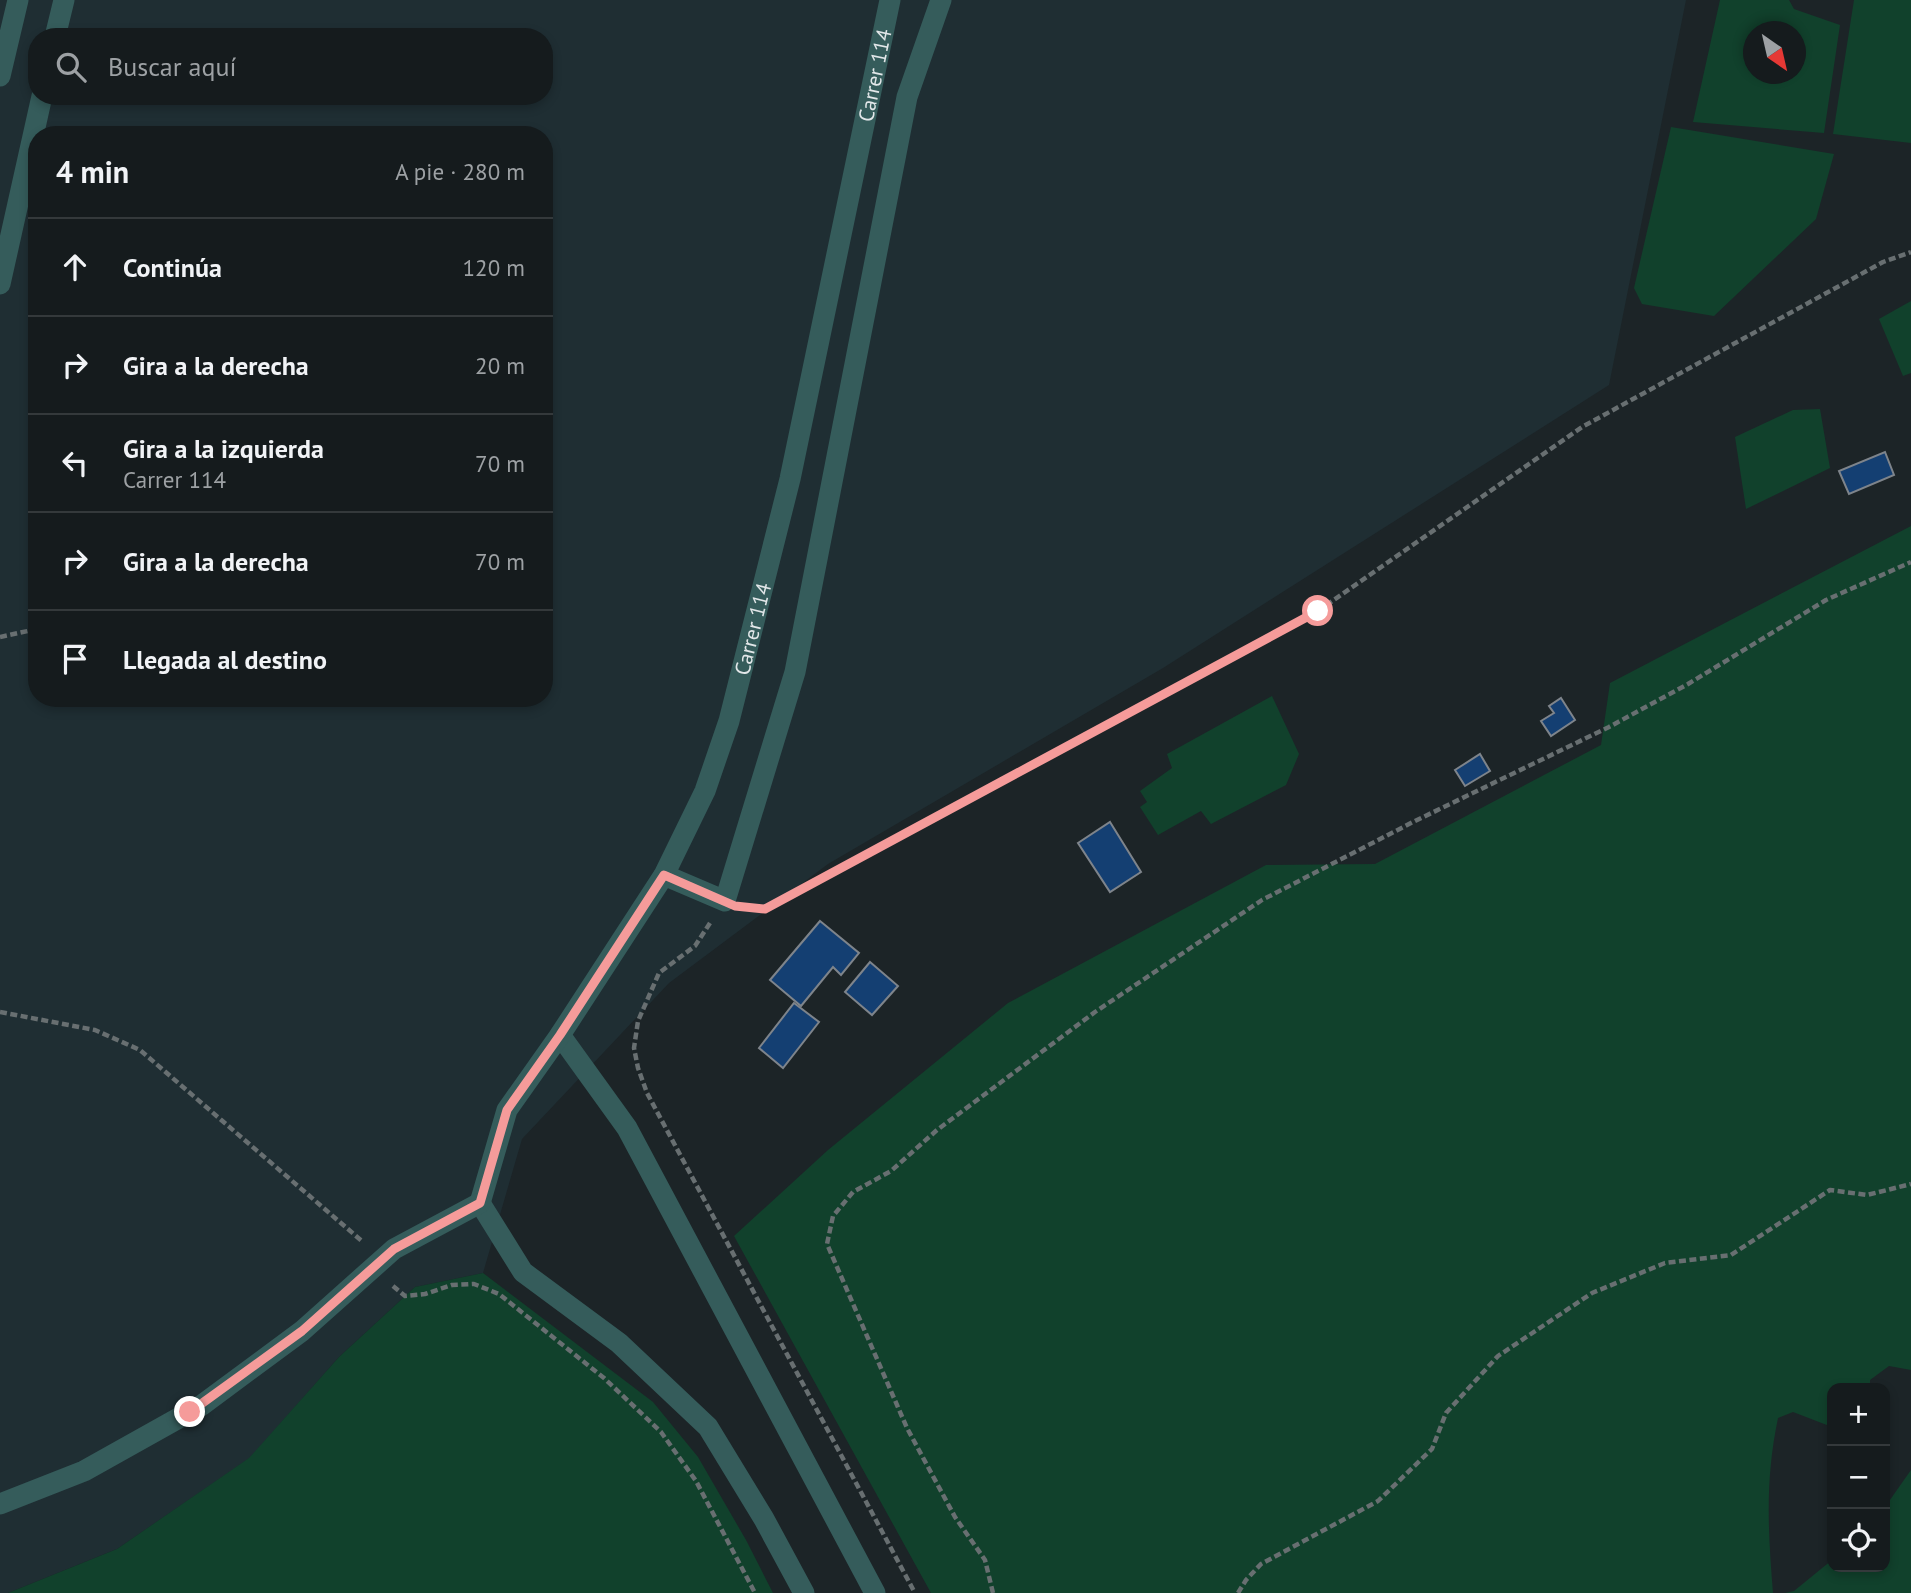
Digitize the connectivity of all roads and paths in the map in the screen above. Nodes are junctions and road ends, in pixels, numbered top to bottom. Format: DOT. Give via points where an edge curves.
graph roads {
  1 [pos="18,0"];
  2 [pos="64,0"];
  3 [pos="890,0"];
  4 [pos="941,0"];
  5 [pos="57,28"];
  6 [pos="0,76"];
  7 [pos="40,105"];
  8 [pos="35,126"];
  9 [pos="28,159"];
  10 [pos="1911,252"];
  11 [pos="0,284"];
  12 [pos="1911,562"];
  13 [pos="28,631"];
  14 [pos="0,637"];
  15 [pos="664,875"];
  16 [pos="725,901"];
  17 [pos="0,1012"];
  18 [pos="560,1035"];
  19 [pos="1911,1184"];
  20 [pos="480,1203"];
  21 [pos="378,1262"];
  22 [pos="0,1504"];
  23 [pos="755,1593"];
  24 [pos="804,1593"];
  25 [pos="875,1593"];
  26 [pos="915,1593"];
  27 [pos="993,1593"];
  28 [pos="1238,1593"];
  1 -- 6 [label="street"];
  2 -- 5 [label="street"];
  3 -- 15 [label="street, Carrer 114" via="790,479 729,721 705,791"];
  4 -- 16 [label="street" via="907,97 795,672"];
  7 -- 8 [label="street"];
  9 -- 11 [label="street"];
  10 -- 16 [label="path" via="1883,262 1582,427 1318,611 765,909"];
  12 -- 27 [label="path" via="1826,600 1609,727 1262,900 1095,1012 937,1129 891,1171 853,1192 833,1216 827,1244 907,1428 955,1517 985,1560"];
  13 -- 14 [label="path"];
  15 -- 16 [label="street"];
  15 -- 18 [label="street, Carrer 114"];
  16 -- 26 [label="path" via="695,946 659,973 638,1021 634,1048 638,1068 647,1093"];
  17 -- 21 [label="path" via="95,1030 140,1050 366,1244"];
  18 -- 20 [label="street, Carrer 114" via="507,1110"];
  18 -- 25 [label="street" via="627,1128"];
  19 -- 28 [label="path" via="1867,1195 1830,1189 1731,1255 1665,1263 1592,1293 1498,1356 1446,1413 1432,1449 1378,1501 1261,1564"];
  20 -- 21 [label="street"];
  20 -- 24 [label="street" via="523,1272 619,1343 708,1427"];
  21 -- 22 [label="street" via="302,1331 202,1405 84,1471"];
  21 -- 23 [label="path" via="387,1281 405,1297 474,1284 499,1294 604,1378 661,1432 682,1461"];
}
